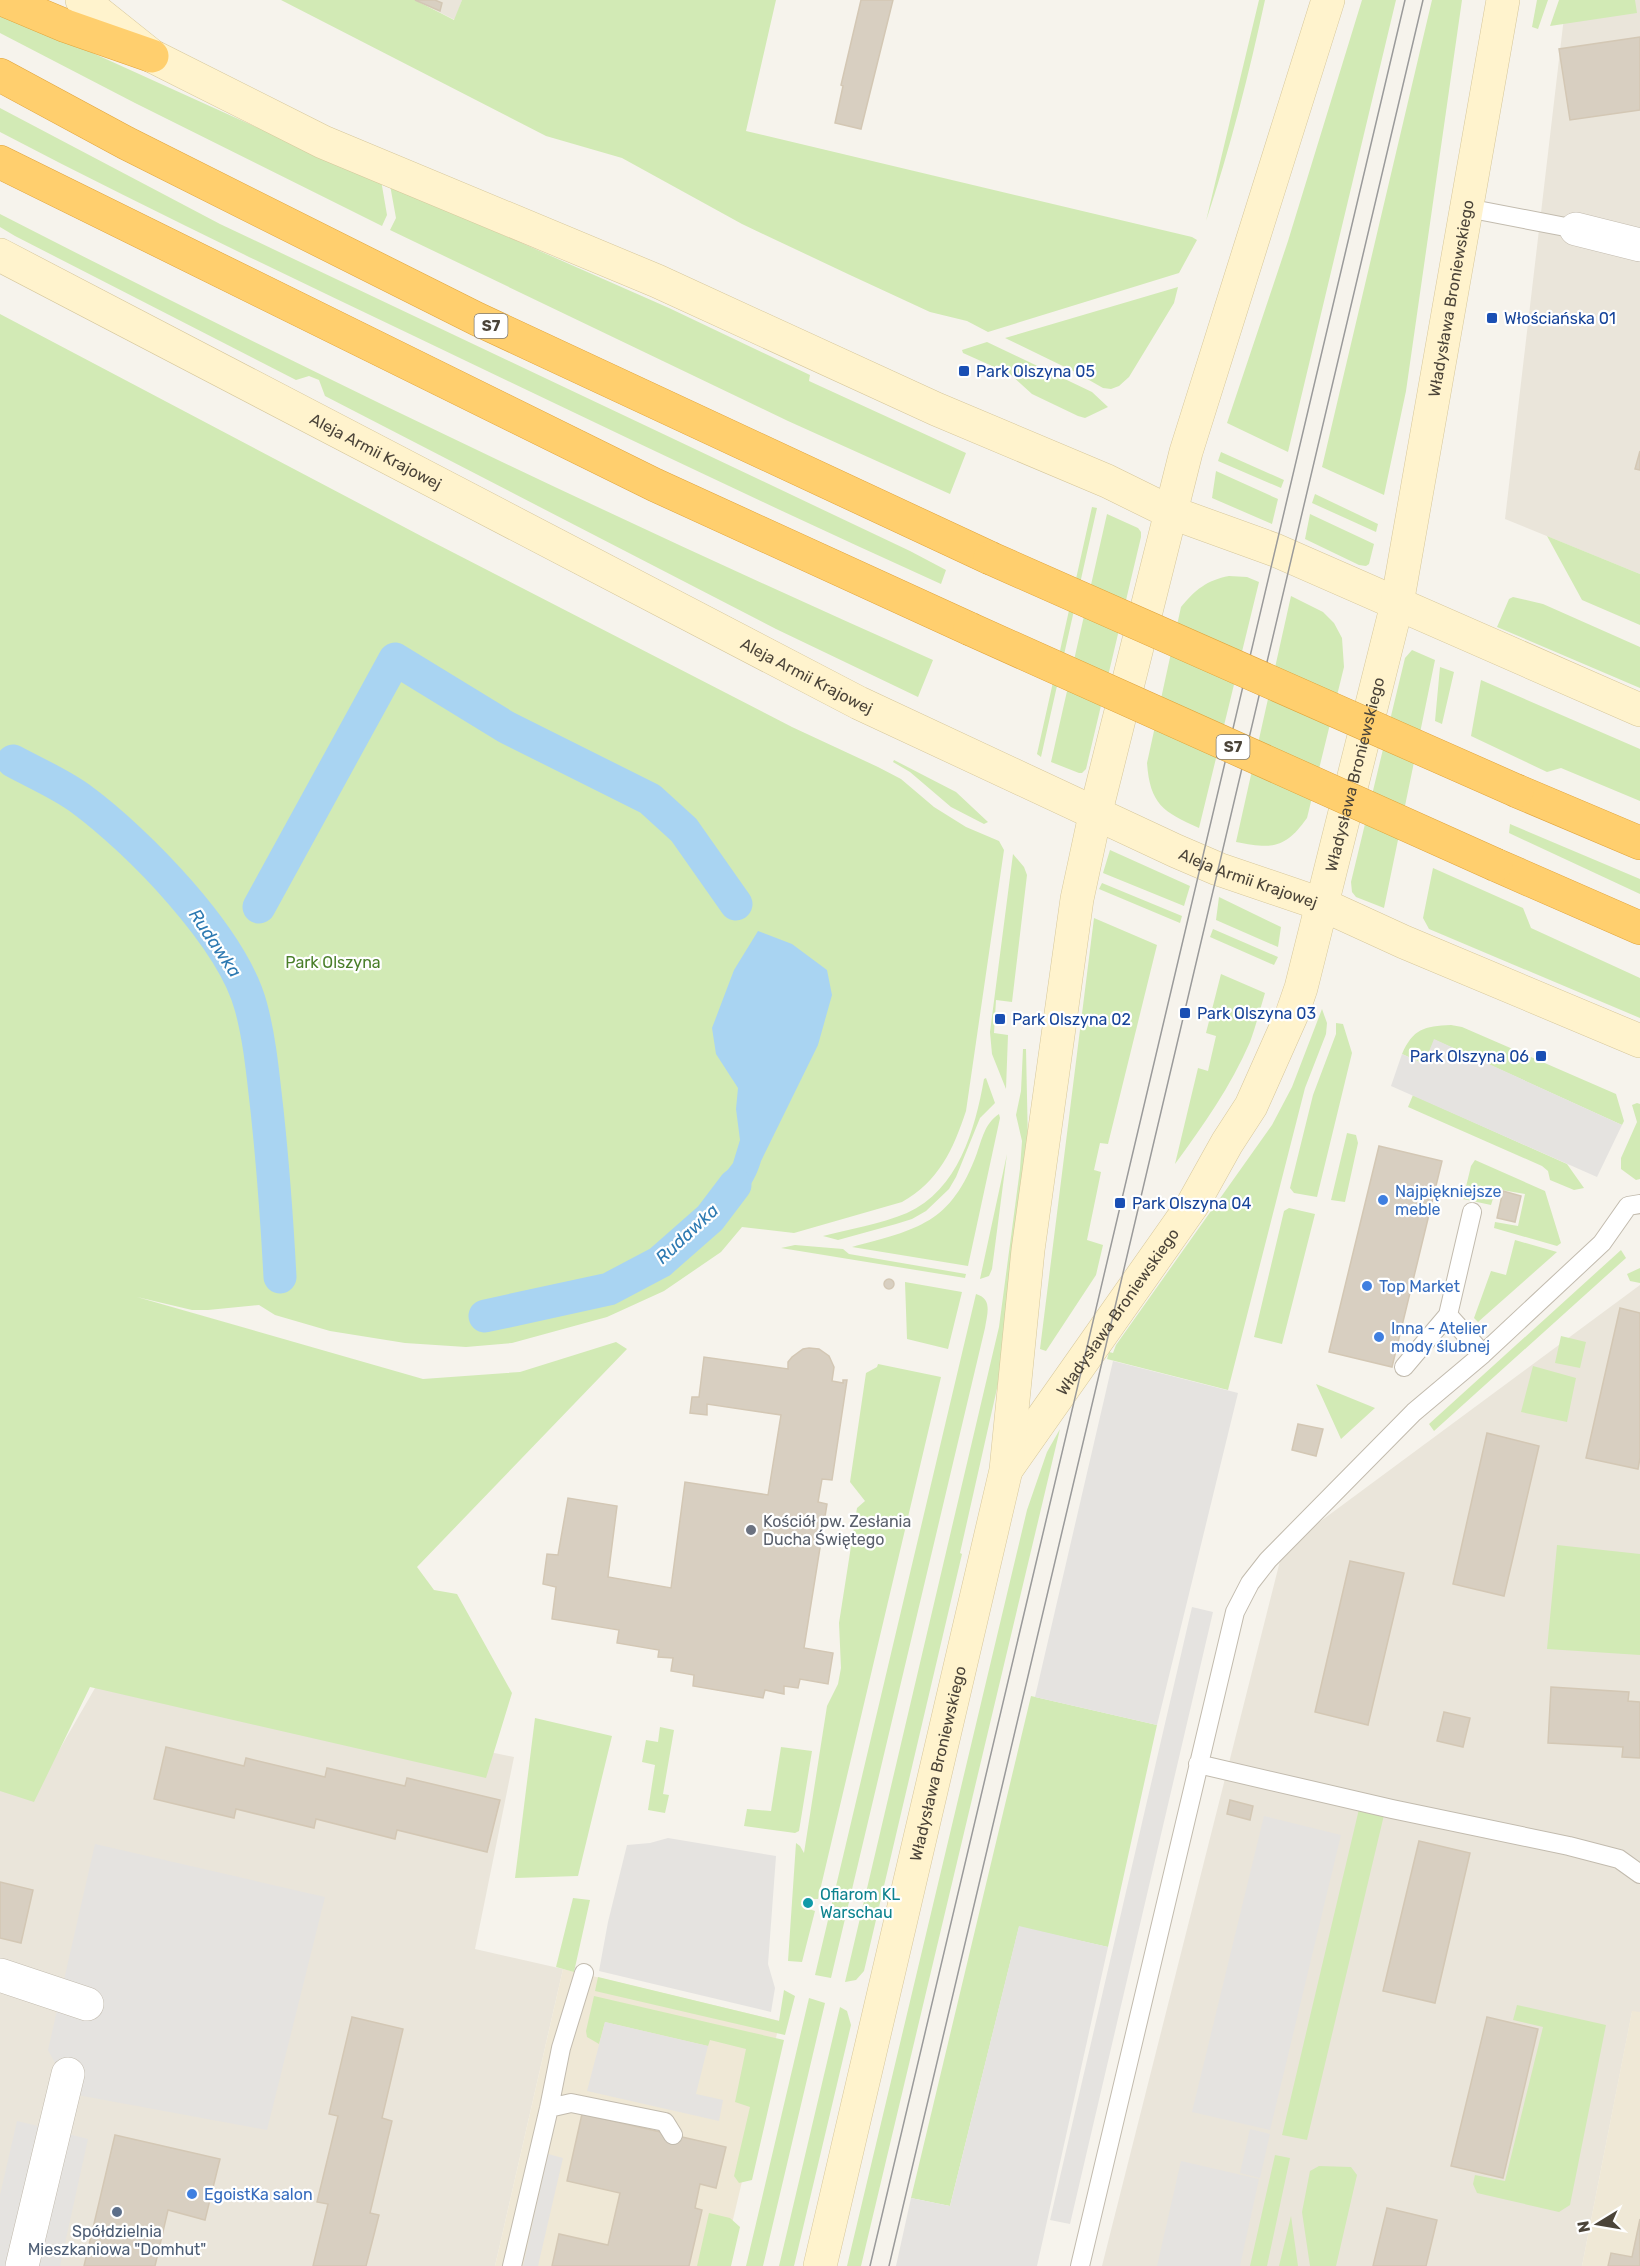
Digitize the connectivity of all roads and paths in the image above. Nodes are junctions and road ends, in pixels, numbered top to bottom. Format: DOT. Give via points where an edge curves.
graph roads {
  1 [pos="4,0"];
  2 [pos="82,0"];
  3 [pos="1328,0"];
  4 [pos="1503,0"];
  5 [pos="152,56"];
  6 [pos="0,75"];
  7 [pos="0,162"];
  8 [pos="1467,208"];
  9 [pos="1576,228"];
  10 [pos="1640,245"];
  11 [pos="0,255"];
  12 [pos="1170,512"];
  13 [pos="1397,604"];
  14 [pos="1640,710"];
  15 [pos="1095,815"];
  16 [pos="1640,843"];
  17 [pos="1321,903"];
  18 [pos="1640,928"];
  19 [pos="1640,1041"];
  20 [pos="1640,1204"];
  21 [pos="1472,1212"];
  22 [pos="1448,1315"];
  23 [pos="1483,1354"];
  24 [pos="1404,1367"];
  25 [pos="1006,1470"];
  26 [pos="1198,1764"];
  27 [pos="1640,1874"];
  28 [pos="584,1974"];
  29 [pos="0,1975"];
  30 [pos="87,2004"];
  31 [pos="68,2074"];
  32 [pos="549,2109"];
  33 [pos="673,2135"];
  34 [pos="22,2266"];
  35 [pos="512,2266"];
  36 [pos="820,2266"];
  37 [pos="1080,2266"];
  1 -- 5 [label="highway"];
  2 -- 5 [label="main road"];
  3 -- 12 [label="main road, Władysława Broniewskiego"];
  4 -- 8 [label="main road, Władysława Broniewskiego"];
  5 -- 12 [label="main road" via="324,142 657,281"];
  6 -- 16 [label="highway, S7, bridge" via="477,320 990,558"];
  7 -- 18 [label="highway, S7, bridge" via="655,485"];
  8 -- 9 [label="lane"];
  8 -- 13 [label="main road, Władysława Broniewskiego"];
  9 -- 10 [label="street"];
  11 -- 15 [label="main road, Aleja Armii Krajowej" via="859,703"];
  12 -- 13 [label="main road" via="1275,550"];
  12 -- 15 [label="main road, Władysława Broniewskiego"];
  13 -- 14 [label="main road"];
  13 -- 17 [label="main road, Władysława Broniewskiego"];
  15 -- 17 [label="main road, Aleja Armii Krajowej" via="1218,869"];
  15 -- 25 [label="main road, Władysława Broniewskiego" via="1077,898 1028,1250"];
  17 -- 19 [label="main road, Aleja Armii Krajowej"];
  17 -- 25 [label="main road, Władysława Broniewskiego" via="1292,1014 1251,1106 1192,1204"];
  20 -- 23 [label="lane" via="1628,1206 1602,1243"];
  21 -- 22 [label="lane"];
  22 -- 23 [label="lane"];
  22 -- 24 [label="lane"];
  23 -- 26 [label="lane" via="1414,1412 1250,1583 1235,1612"];
  25 -- 36 [label="main road, Władysława Broniewskiego"];
  26 -- 27 [label="lane" via="1569,1846 1619,1859"];
  26 -- 37 [label="lane"];
  28 -- 32 [label="lane" via="561,2048"];
  29 -- 30 [label="street"];
  31 -- 34 [label="street"];
  32 -- 33 [label="lane" via="571,2103 665,2122"];
  32 -- 35 [label="lane"];
}
